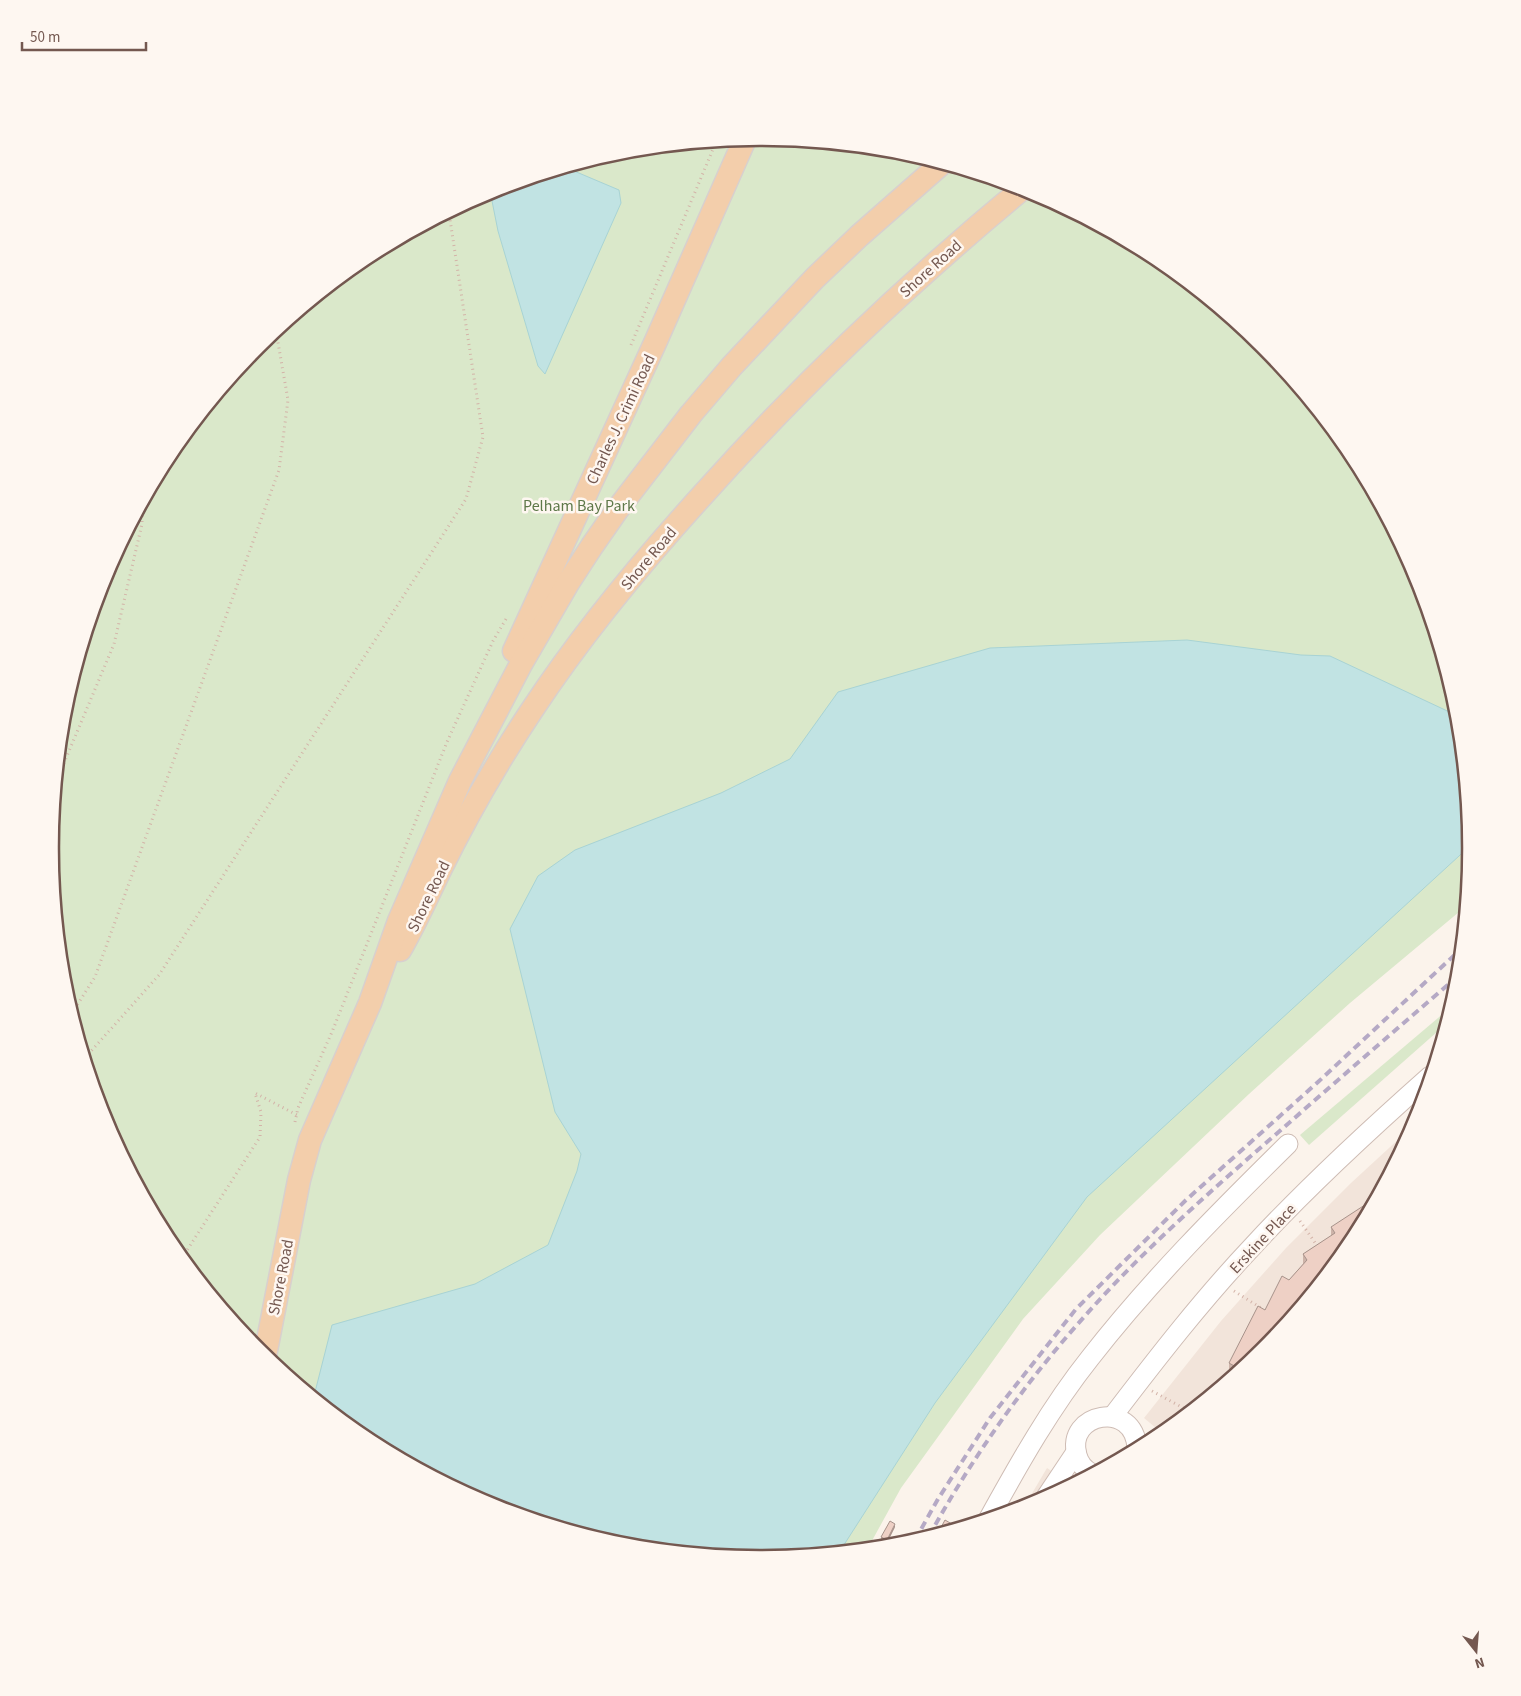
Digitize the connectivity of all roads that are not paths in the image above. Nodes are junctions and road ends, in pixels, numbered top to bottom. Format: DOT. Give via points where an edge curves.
graph roads {
  1 [pos="742,147"];
  2 [pos="935,168"];
  3 [pos="1015,194"];
  4 [pos="460,781"];
  5 [pos="370,1003"];
  6 [pos="1421,1084"];
  7 [pos="1288,1144"];
  8 [pos="267,1347"];
  9 [pos="1112,1416"];
  10 [pos="1136,1440"];
  11 [pos="1076,1452"];
  12 [pos="1086,1469"];
  13 [pos="1054,1485"];
  14 [pos="994,1510"];
  1 -- 4 [label="main road, Charles J. Crimi Road" via="478,727"];
  2 -- 4 [label="main road, Shore Road" via="858,236 784,310 732,366 654,461 568,583"];
  3 -- 5 [label="main road, Shore Road" via="936,262 804,387 682,518 603,611 561,667 499,762 445,861 416,923"];
  4 -- 5 [label="main road, Shore Road" via="399,921"];
  5 -- 8 [label="main road, Shore Road" via="320,1114 303,1161"];
  6 -- 9 [label="street, Erskine Place" via="1290,1206 1220,1283"];
  7 -- 14 [label="street" via="1144,1292 1089,1358 1052,1410"];
  9 -- 10 [label="street" via="1128,1424"];
  9 -- 11 [label="street" via="1094,1418 1086,1423 1076,1439"];
  11 -- 12 [label="street"];
  11 -- 13 [label="street"];
}
